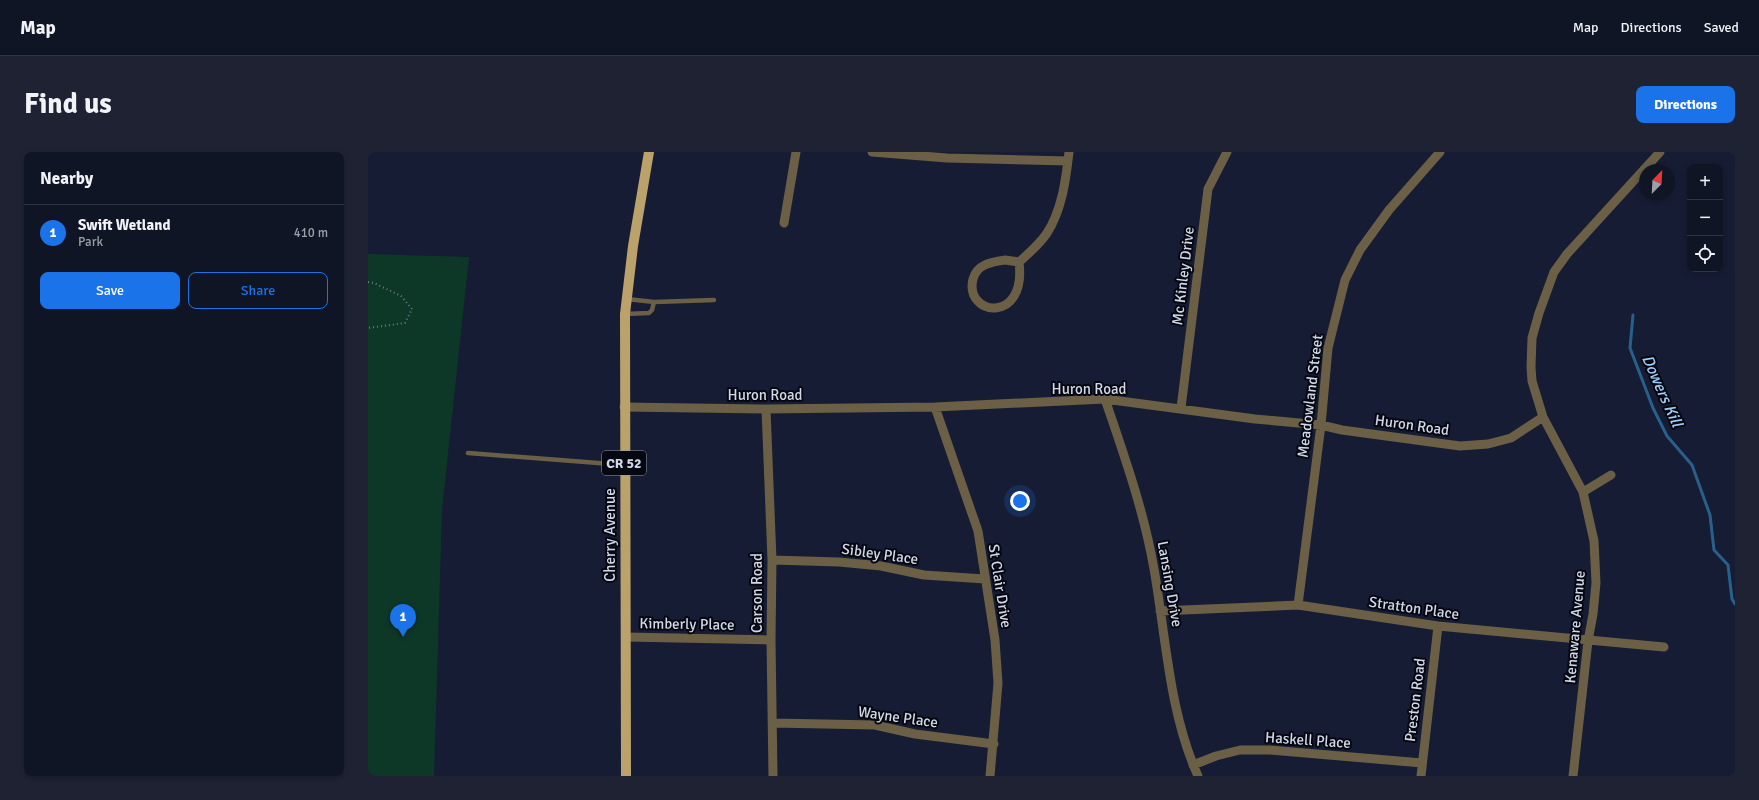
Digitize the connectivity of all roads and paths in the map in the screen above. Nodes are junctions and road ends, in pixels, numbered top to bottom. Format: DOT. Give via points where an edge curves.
graph roads {
  1 [pos="649,152"];
  2 [pos="796,152"];
  3 [pos="872,152"];
  4 [pos="1227,152"];
  5 [pos="1440,152"];
  6 [pos="1660,152"];
  7 [pos="1069,157"];
  8 [pos="784,223"];
  9 [pos="1019,262"];
  10 [pos="368,282"];
  11 [pos="626,299"];
  12 [pos="714,300"];
  13 [pos="654,302"];
  14 [pos="625,314"];
  15 [pos="368,328"];
  16 [pos="1105,399"];
  17 [pos="624,407"];
  18 [pos="935,408"];
  19 [pos="1181,408"];
  20 [pos="766,409"];
  21 [pos="1543,417"];
  22 [pos="1321,425"];
  23 [pos="468,453"];
  24 [pos="624,465"];
  25 [pos="1611,475"];
  26 [pos="1583,492"];
  27 [pos="772,560"];
  28 [pos="985,579"];
  29 [pos="1298,605"];
  30 [pos="1160,611"];
  31 [pos="1438,626"];
  32 [pos="626,637"];
  33 [pos="771,640"];
  34 [pos="1588,641"];
  35 [pos="1664,647"];
  36 [pos="773,723"];
  37 [pos="994,744"];
  38 [pos="1422,763"];
  39 [pos="1193,765"];
  40 [pos="626,776"];
  41 [pos="773,776"];
  42 [pos="990,776"];
  43 [pos="1198,776"];
  44 [pos="1421,776"];
  45 [pos="1573,776"];
  1 -- 11 [label="main road, Cherry Avenue / CR 52"];
  2 -- 8 [label="street"];
  3 -- 7 [label="street" via="947,158"];
  4 -- 19 [label="street, Mc Kinley Drive" via="1208,189"];
  5 -- 22 [label="street, Meadowland Street" via="1389,210 1360,250 1346,280 1328,348"];
  6 -- 21 [label="street, Kenaware Avenue" via="1567,254 1554,272 1532,338 1532,381"];
  7 -- 9 [label="street" via="1063,192 1054,221 1039,243"];
  9 -- 9 [label="street" via="990,262 979,268 972,285 972,293 977,300 992,308 1008,305 1013,300 1018,284"];
  10 -- 15 [label="path" via="402,296 412,310 405,323"];
  11 -- 13 [label="lane"];
  11 -- 14 [label="main road, Cherry Avenue / CR 52"];
  12 -- 13 [label="lane"];
  13 -- 14 [label="lane" via="649,313"];
  14 -- 17 [label="main road, Cherry Avenue / CR 52"];
  16 -- 18 [label="street, Huron Road"];
  16 -- 19 [label="street, Huron Road"];
  16 -- 30 [label="street, Lansing Drive" via="1138,500 1154,568"];
  17 -- 20 [label="street, Huron Road"];
  17 -- 24 [label="main road, Cherry Avenue / CR 52"];
  18 -- 20 [label="street, Huron Road"];
  18 -- 28 [label="street, St Clair Drive" via="978,531"];
  19 -- 22 [label="street, Huron Road"];
  20 -- 27 [label="street, Carson Road"];
  21 -- 22 [label="street, Huron Road" via="1511,438 1488,444 1460,446"];
  21 -- 26 [label="street, Kenaware Avenue"];
  22 -- 29 [label="street, Meadowland Street"];
  23 -- 24 [label="lane"];
  24 -- 32 [label="main road, Cherry Avenue / CR 52"];
  25 -- 26 [label="street"];
  26 -- 34 [label="street, Kenaware Avenue" via="1594,541 1596,584"];
  27 -- 28 [label="street, Sibley Place" via="881,566 924,574"];
  27 -- 33 [label="street, Carson Road"];
  28 -- 37 [label="street, St Clair Drive" via="998,683"];
  29 -- 30 [label="street, Stratton Place"];
  29 -- 31 [label="street, Stratton Place"];
  30 -- 39 [label="street, Lansing Drive" via="1178,712"];
  31 -- 34 [label="street, Stratton Place"];
  31 -- 38 [label="street, Preston Road"];
  32 -- 33 [label="street, Kimberly Place"];
  32 -- 40 [label="main road, Cherry Avenue / CR 52"];
  33 -- 36 [label="street, Carson Road"];
  34 -- 35 [label="street, Stratton Place"];
  34 -- 45 [label="street, Kenaware Avenue"];
  36 -- 37 [label="street, Wayne Place" via="875,725 915,734"];
  36 -- 41 [label="street, Carson Road"];
  37 -- 42 [label="street, St Clair Drive"];
  38 -- 39 [label="street, Haskell Place" via="1270,750 1240,750"];
  38 -- 44 [label="street, Preston Road"];
  39 -- 43 [label="street, Lansing Drive"];
}
